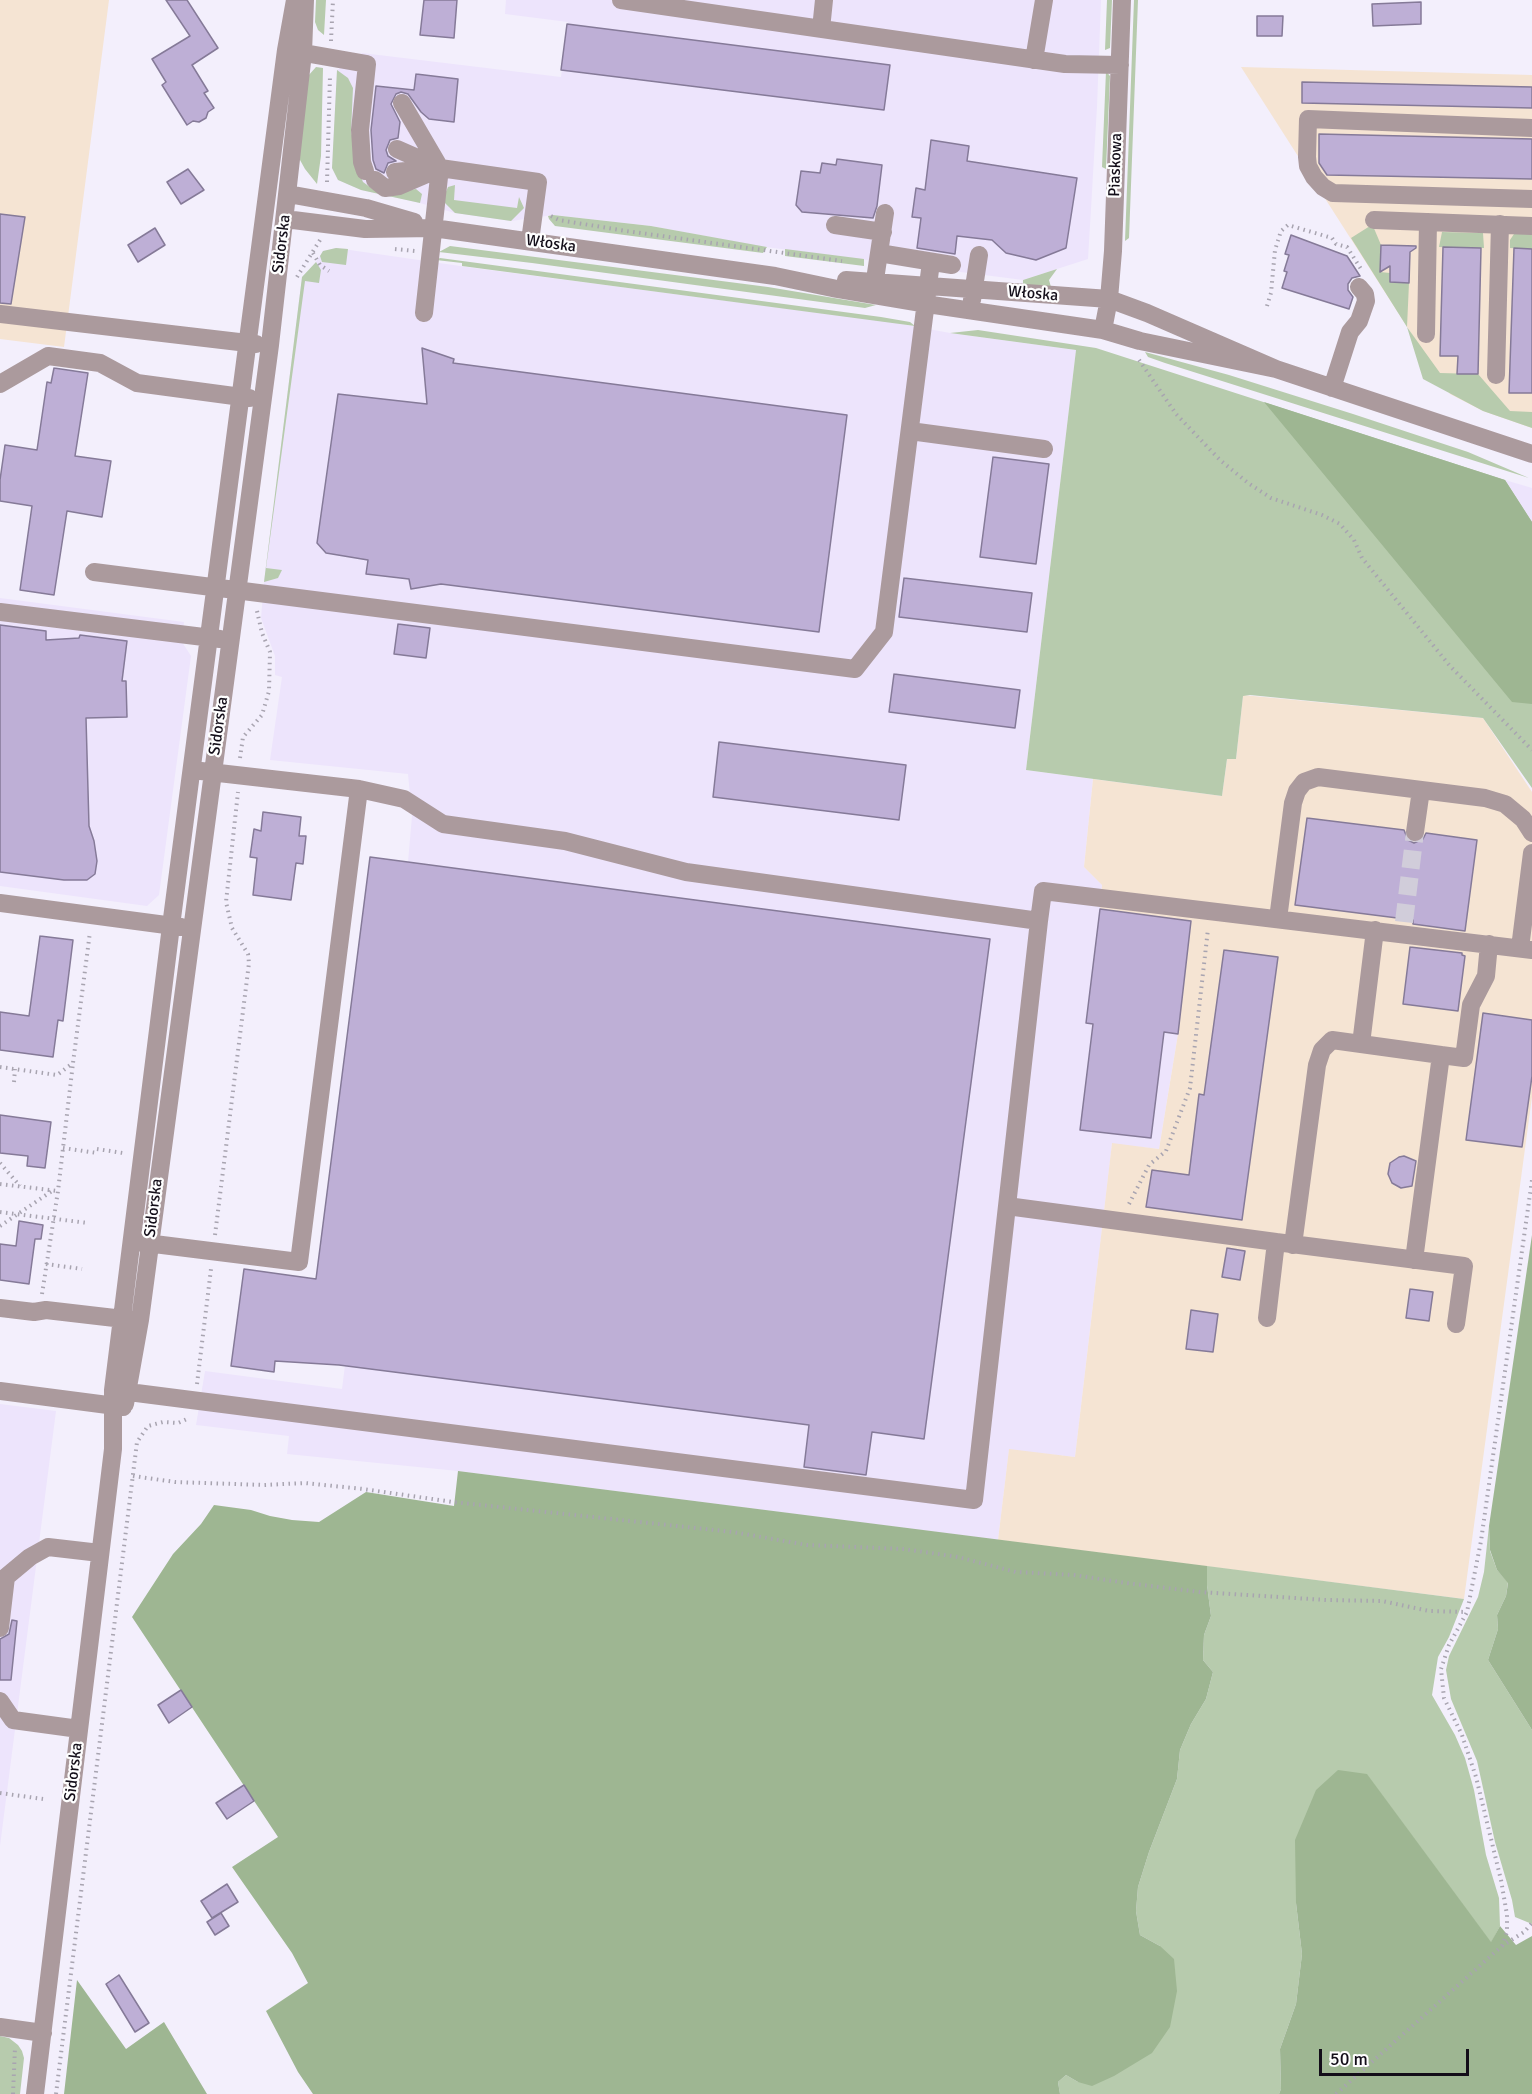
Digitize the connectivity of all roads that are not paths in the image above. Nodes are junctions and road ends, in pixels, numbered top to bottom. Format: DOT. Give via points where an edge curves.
graph roads {
  1 [pos="296,0"];
  2 [pos="305,0"];
  3 [pos="621,0"];
  4 [pos="824,0"];
  5 [pos="1044,0"];
  6 [pos="1122,0"];
  7 [pos="821,29"];
  8 [pos="295,51"];
  9 [pos="1034,60"];
  10 [pos="1120,65"];
  11 [pos="402,103"];
  12 [pos="400,124"];
  13 [pos="1532,128"];
  14 [pos="397,149"];
  15 [pos="440,168"];
  16 [pos="394,172"];
  17 [pos="288,194"];
  18 [pos="1532,199"];
  19 [pos="266,203"];
  20 [pos="885,213"];
  21 [pos="285,219"];
  22 [pos="1374,220"];
  23 [pos="1428,222"];
  24 [pos="1500,224"];
  25 [pos="835,225"];
  26 [pos="1532,226"];
  27 [pos="433,228"];
  28 [pos="883,232"];
  29 [pos="530,241"];
  30 [pos="879,254"];
  31 [pos="979,255"];
  32 [pos="931,262"];
  33 [pos="952,265"];
  34 [pos="1362,280"];
  35 [pos="928,285"];
  36 [pos="974,288"];
  37 [pos="874,289"];
  38 [pos="1109,299"];
  39 [pos="926,304"];
  40 [pos="971,310"];
  41 [pos="424,313"];
  42 [pos="0,314"];
  43 [pos="1103,330"];
  44 [pos="1426,334"];
  45 [pos="247,342"];
  46 [pos="270,345"];
  47 [pos="1276,369"];
  48 [pos="1496,375"];
  49 [pos="0,384"];
  50 [pos="1332,388"];
  51 [pos="240,396"];
  52 [pos="263,399"];
  53 [pos="910,431"];
  54 [pos="1044,448"];
  55 [pos="1532,454"];
  56 [pos="94,572"];
  57 [pos="215,586"];
  58 [pos="238,589"];
  59 [pos="0,612"];
  60 [pos="208,638"];
  61 [pos="231,640"];
  62 [pos="190,770"];
  63 [pos="213,772"];
  64 [pos="359,789"];
  65 [pos="1421,790"];
  66 [pos="1415,832"];
  67 [pos="1532,833"];
  68 [pos="1532,853"];
  69 [pos="0,903"];
  70 [pos="1278,919"];
  71 [pos="1039,921"];
  72 [pos="171,926"];
  73 [pos="192,928"];
  74 [pos="1375,930"];
  75 [pos="1489,944"];
  76 [pos="1526,949"];
  77 [pos="183,995"];
  78 [pos="161,1003"];
  79 [pos="1361,1044"];
  80 [pos="1441,1055"];
  81 [pos="1007,1206"];
  82 [pos="140,1243"];
  83 [pos="1284,1244"];
  84 [pos="1414,1260"];
  85 [pos="0,1308"];
  86 [pos="1267,1318"];
  87 [pos="131,1319"];
  88 [pos="1456,1324"];
  89 [pos="0,1391"];
  90 [pos="119,1399"];
  91 [pos="100,1553"];
  92 [pos="0,1628"];
  93 [pos="0,1701"];
  94 [pos="79,1729"];
  95 [pos="7,2028"];
  96 [pos="43,2032"];
  97 [pos="35,2094"];
  1 -- 8 [label="street, Sidorska"];
  2 -- 8 [label="street, Sidorska"];
  3 -- 7 [label="street"];
  4 -- 7 [label="street"];
  5 -- 9 [label="street"];
  6 -- 10 [label="street, Piaskowa"];
  7 -- 9 [label="street"];
  8 -- 15 [label="street" via="367,64 373,93 360,130 365,148 362,162 386,188"];
  8 -- 17 [label="street, Sidorska"];
  8 -- 19 [label="street, Sidorska"];
  9 -- 10 [label="street"];
  10 -- 38 [label="street, Piaskowa"];
  11 -- 15 [label="street"];
  12 -- 15 [label="street"];
  13 -- 18 [label="street" via="1308,119 1307,157 1314,177 1333,193"];
  14 -- 15 [label="street"];
  15 -- 16 [label="street"];
  15 -- 27 [label="street"];
  15 -- 29 [label="street" via="538,182"];
  17 -- 19 [label="street"];
  17 -- 21 [label="street, Sidorska"];
  17 -- 27 [label="street, Włoska" via="366,208"];
  19 -- 21 [label="street"];
  19 -- 45 [label="street, Sidorska"];
  20 -- 28 [label="street"];
  21 -- 27 [label="street, Włoska" via="365,229"];
  21 -- 46 [label="street, Sidorska"];
  22 -- 23 [label="street"];
  23 -- 24 [label="street"];
  23 -- 44 [label="street"];
  24 -- 26 [label="street"];
  24 -- 48 [label="street"];
  25 -- 28 [label="street"];
  27 -- 29 [label="street, Włoska"];
  27 -- 41 [label="street"];
  28 -- 30 [label="street"];
  29 -- 37 [label="street, Włoska"];
  30 -- 32 [label="street"];
  30 -- 37 [label="street"];
  31 -- 36 [label="street"];
  32 -- 33 [label="street"];
  32 -- 35 [label="street"];
  34 -- 50 [label="street" via="1366,301 1350,332"];
  35 -- 36 [label="street, Włoska"];
  35 -- 37 [label="street, Włoska"];
  35 -- 39 [label="street"];
  36 -- 38 [label="street, Włoska"];
  36 -- 40 [label="street"];
  37 -- 39 [label="street, Włoska"];
  38 -- 43 [label="street, Piaskowa"];
  38 -- 47 [label="street, Włoska"];
  39 -- 40 [label="street, Włoska"];
  39 -- 53 [label="street"];
  40 -- 43 [label="street, Włoska"];
  42 -- 45 [label="street"];
  43 -- 47 [label="street, Włoska"];
  45 -- 46 [label="street"];
  45 -- 51 [label="street, Sidorska"];
  46 -- 52 [label="street, Sidorska"];
  47 -- 50 [label="street, Włoska"];
  49 -- 51 [label="street" via="48,356 100,363 137,383"];
  50 -- 55 [label="street, Włoska"];
  51 -- 52 [label="street"];
  51 -- 57 [label="street, Sidorska"];
  52 -- 58 [label="street, Sidorska"];
  53 -- 54 [label="street"];
  53 -- 58 [label="street" via="884,632 855,669"];
  56 -- 57 [label="street"];
  57 -- 58 [label="street"];
  57 -- 60 [label="street, Sidorska"];
  58 -- 61 [label="street, Sidorska"];
  59 -- 60 [label="street"];
  60 -- 61 [label="street"];
  60 -- 62 [label="street, Sidorska"];
  61 -- 63 [label="street, Sidorska"];
  62 -- 63 [label="street"];
  62 -- 72 [label="street, Sidorska"];
  63 -- 64 [label="street"];
  63 -- 73 [label="street, Sidorska"];
  64 -- 71 [label="street" via="404,799 443,824 565,841 686,872"];
  64 -- 82 [label="street" via="299,1262"];
  65 -- 66 [label="street"];
  65 -- 67 [label="street" via="1505,804"];
  65 -- 70 [label="street" via="1318,777 1304,782 1293,803"];
  68 -- 76 [label="street"];
  69 -- 72 [label="street"];
  70 -- 71 [label="street" via="1043,891"];
  70 -- 74 [label="street"];
  71 -- 81 [label="street"];
  72 -- 73 [label="street"];
  72 -- 78 [label="street, Sidorska"];
  73 -- 77 [label="street, Sidorska"];
  74 -- 75 [label="street" via="1403,928"];
  74 -- 79 [label="street"];
  75 -- 76 [label="street"];
  75 -- 80 [label="street" via="1486,976 1471,1005 1464,1058"];
  77 -- 78 [label="street"];
  77 -- 82 [label="street, Sidorska"];
  78 -- 82 [label="street, Sidorska"];
  79 -- 80 [label="street"];
  79 -- 83 [label="street" via="1332,1040 1322,1050"];
  80 -- 84 [label="street"];
  81 -- 83 [label="street"];
  81 -- 90 [label="street" via="974,1500"];
  82 -- 87 [label="street, Sidorska"];
  83 -- 84 [label="street"];
  83 -- 86 [label="street"];
  84 -- 88 [label="street" via="1464,1266"];
  85 -- 87 [label="street"];
  87 -- 90 [label="street, Sidorska"];
  89 -- 90 [label="street"];
  90 -- 91 [label="street, Sidorska"];
  91 -- 92 [label="street" via="48,1547 30,1557 6,1577"];
  91 -- 94 [label="street, Sidorska"];
  93 -- 94 [label="street" via="13,1720"];
  94 -- 96 [label="street, Sidorska"];
  95 -- 96 [label="street"];
  96 -- 97 [label="street, Sidorska"];
}
